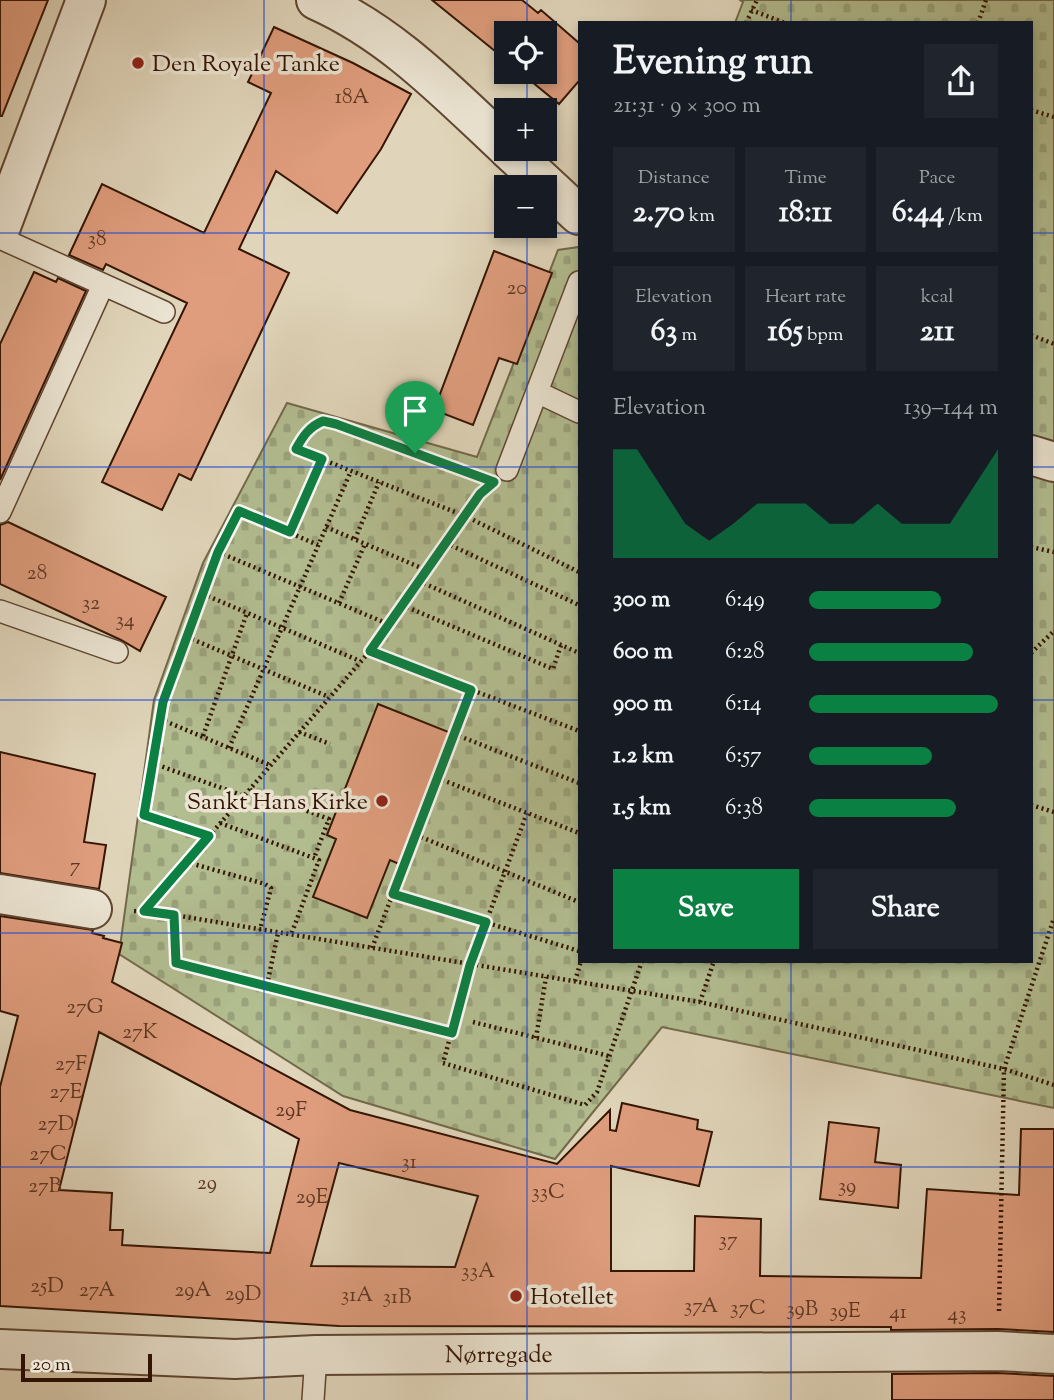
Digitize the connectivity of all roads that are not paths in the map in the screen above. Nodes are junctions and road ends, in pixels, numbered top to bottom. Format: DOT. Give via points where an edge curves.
graph roads {
  1 [pos="86,0"];
  2 [pos="316,0"];
  3 [pos="494,136"];
  4 [pos="521,161"];
  5 [pos="578,214"];
  6 [pos="0,229"];
  7 [pos="0,239"];
  8 [pos="103,285"];
  9 [pos="578,285"];
  10 [pos="164,312"];
  11 [pos="537,392"];
  12 [pos="578,412"];
  13 [pos="1033,456"];
  14 [pos="1054,463"];
  15 [pos="501,476"];
  16 [pos="0,512"];
  17 [pos="0,611"];
  18 [pos="117,652"];
  19 [pos="0,894"];
  20 [pos="92,909"];
  21 [pos="0,1349"];
  22 [pos="1054,1354"];
  23 [pos="316,1355"];
  24 [pos="313,1400"];
  1 -- 6 [label="street"];
  2 -- 3 [label="street" via="406,55"];
  4 -- 5 [label="street"];
  7 -- 8 [label="lane"];
  8 -- 10 [label="lane"];
  8 -- 16 [label="lane"];
  9 -- 11 [label="lane"];
  11 -- 12 [label="lane"];
  11 -- 15 [label="lane"];
  13 -- 14 [label="street"];
  17 -- 18 [label="lane"];
  19 -- 20 [label="street"];
  21 -- 23 [label="street, Nørregade" via="235,1359"];
  22 -- 23 [label="street, Nørregade"];
  23 -- 24 [label="lane"];
}
